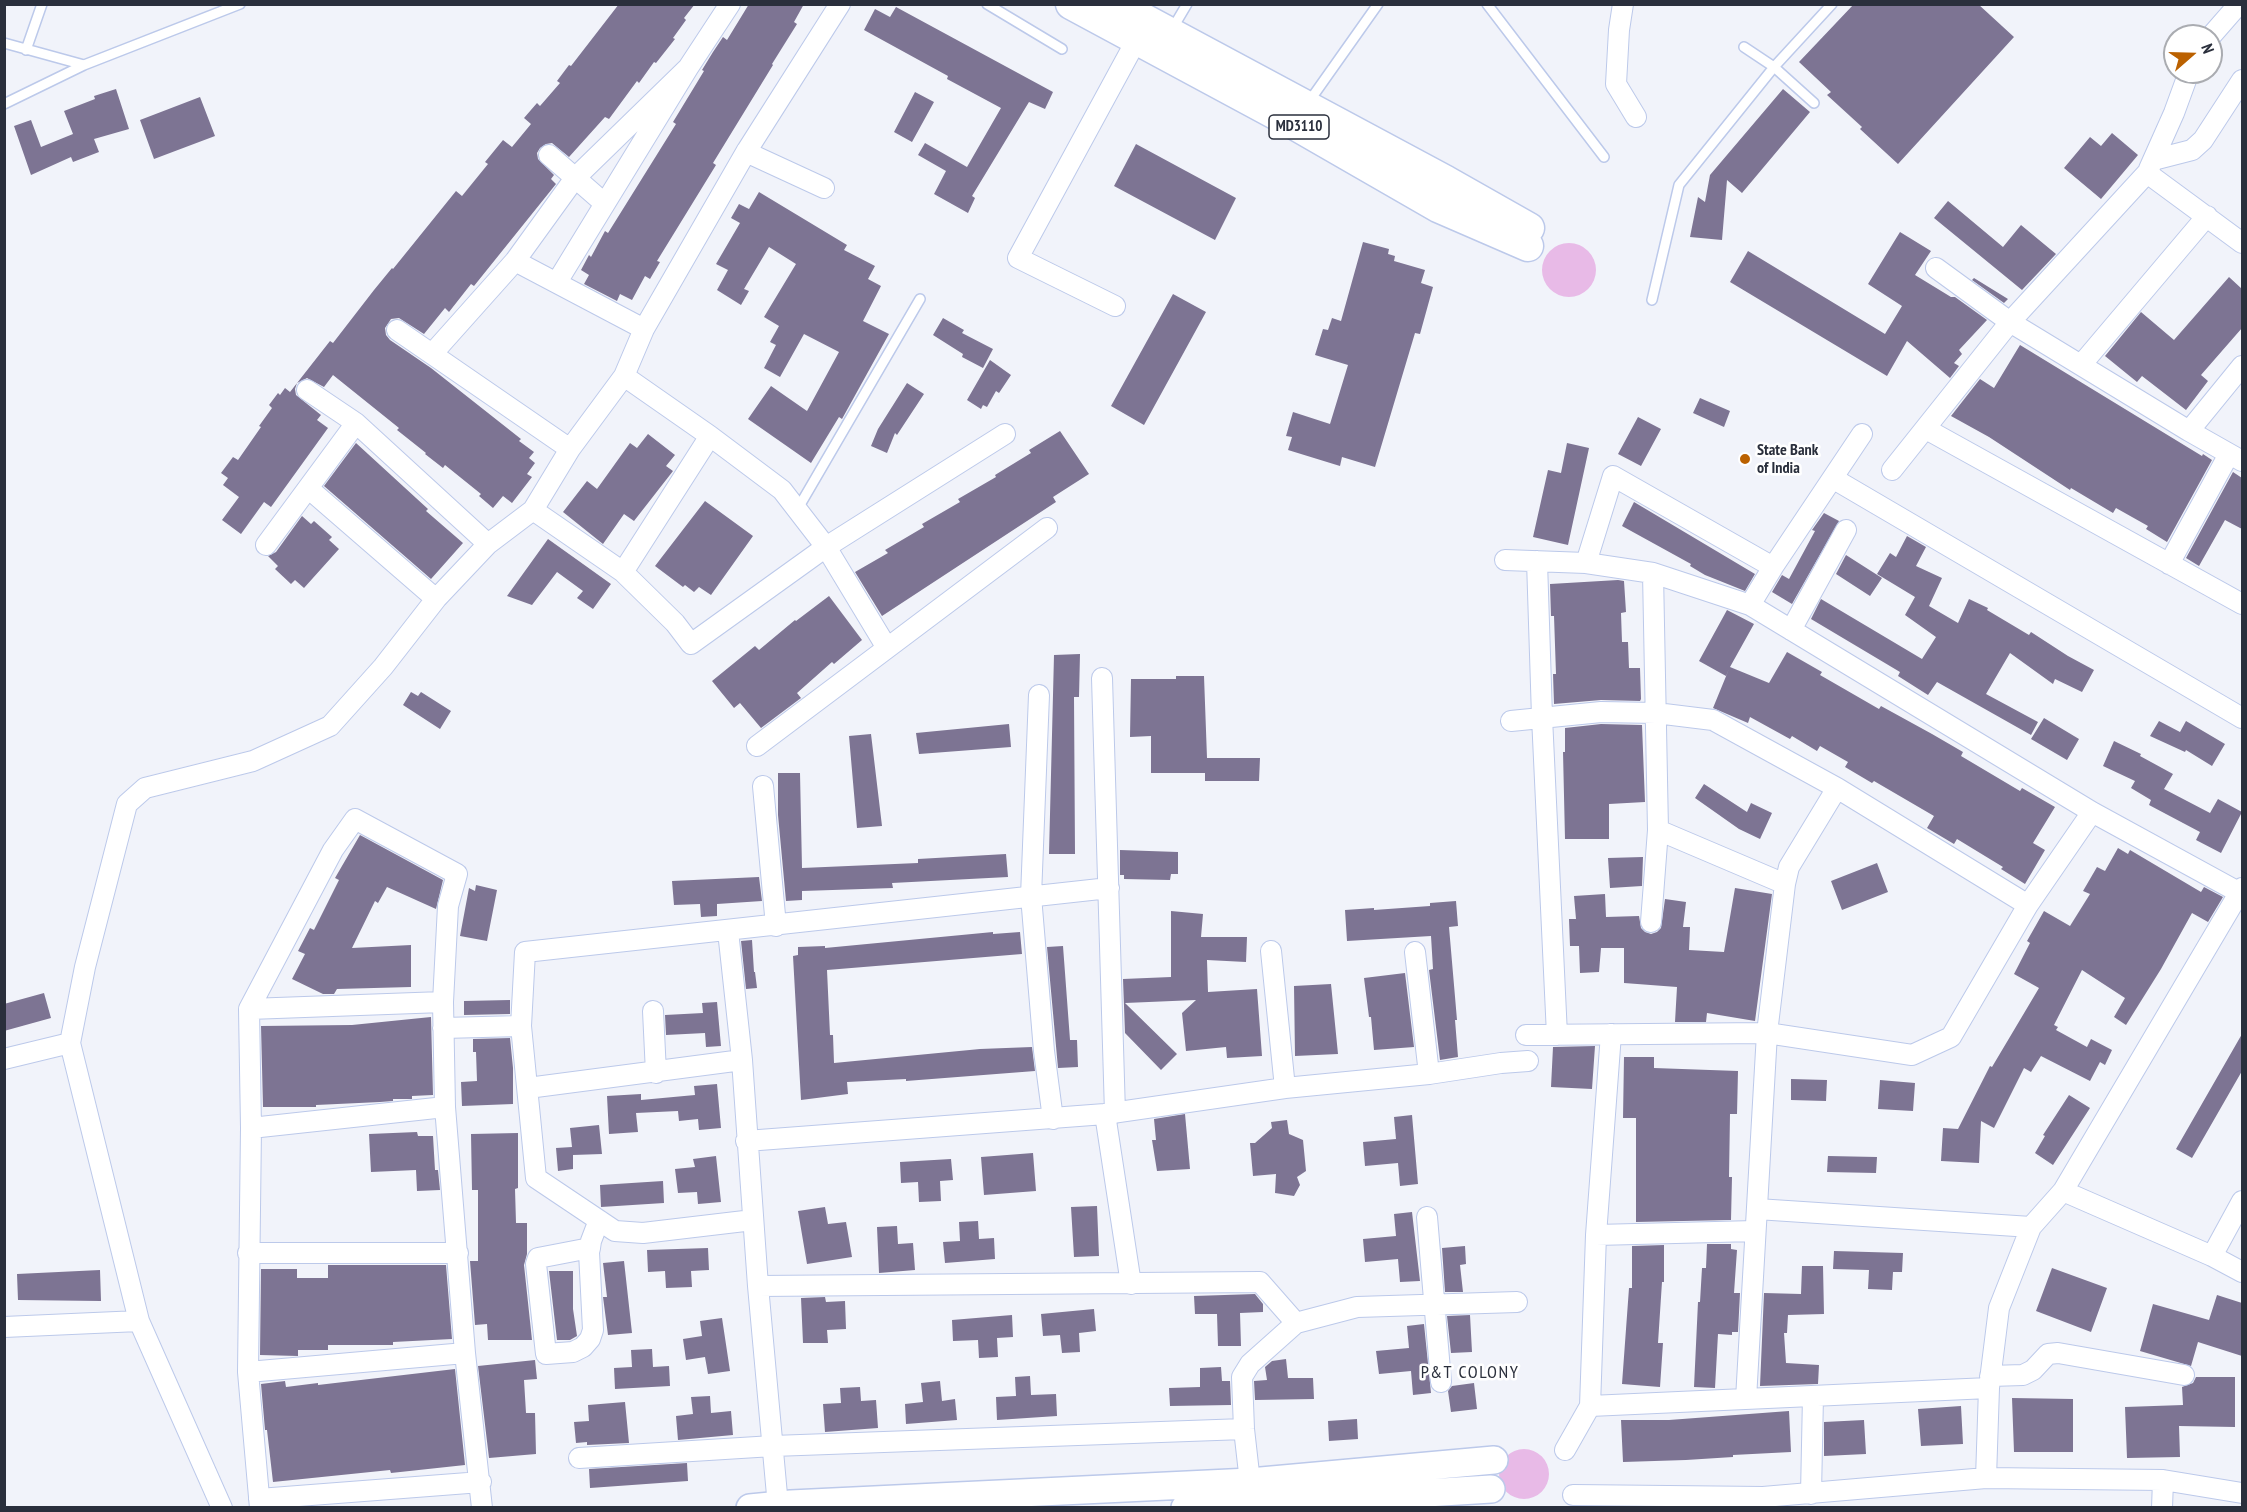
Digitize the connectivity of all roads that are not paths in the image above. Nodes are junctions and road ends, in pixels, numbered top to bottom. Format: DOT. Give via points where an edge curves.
graph roads {
  1 [pos="42,4"];
  2 [pos="240,4"];
  3 [pos="730,4"];
  4 [pos="840,4"];
  5 [pos="987,4"];
  6 [pos="1071,4"];
  7 [pos="1187,4"];
  8 [pos="1378,4"];
  9 [pos="1487,4"];
  10 [pos="1623,4"];
  11 [pos="1832,4"];
  12 [pos="2239,4"];
  13 [pos="1130,21"];
  14 [pos="2222,24"];
  15 [pos="1169,34"];
  16 [pos="4,43"];
  17 [pos="1744,47"];
  18 [pos="1062,49"];
  19 [pos="26,50"];
  20 [pos="84,65"];
  21 [pos="1774,67"];
  22 [pos="688,68"];
  23 [pos="2242,80"];
  24 [pos="2185,84"];
  25 [pos="4,104"];
  26 [pos="1814,104"];
  27 [pos="1305,106"];
  28 [pos="1636,117"];
  29 [pos="746,152"];
  30 [pos="549,155"];
  31 [pos="1604,157"];
  32 [pos="2150,167"];
  33 [pos="575,178"];
  34 [pos="824,189"];
  35 [pos="604,203"];
  36 [pos="2207,216"];
  37 [pos="2242,243"];
  38 [pos="515,261"];
  39 [pos="1936,268"];
  40 [pos="557,282"];
  41 [pos="920,299"];
  42 [pos="1652,300"];
  43 [pos="1115,306"];
  44 [pos="2010,322"];
  45 [pos="644,329"];
  46 [pos="397,330"];
  47 [pos="432,354"];
  48 [pos="2081,365"];
  49 [pos="2242,366"];
  50 [pos="624,376"];
  51 [pos="307,390"];
  52 [pos="356,423"];
  53 [pos="1926,429"];
  54 [pos="2189,431"];
  55 [pos="1005,434"];
  56 [pos="1862,434"];
  57 [pos="710,436"];
  58 [pos="570,449"];
  59 [pos="2236,458"];
  60 [pos="1892,470"];
  61 [pos="1834,478"];
  62 [pos="308,488"];
  63 [pos="533,510"];
  64 [pos="797,510"];
  65 [pos="1047,528"];
  66 [pos="1846,530"];
  67 [pos="488,544"];
  68 [pos="266,545"];
  69 [pos="826,547"];
  70 [pos="1505,560"];
  71 [pos="1538,561"];
  72 [pos="1586,563"];
  73 [pos="2169,564"];
  74 [pos="1773,567"];
  75 [pos="623,572"];
  76 [pos="1653,573"];
  77 [pos="436,599"];
  78 [pos="2242,604"];
  79 [pos="1750,605"];
  80 [pos="1791,630"];
  81 [pos="887,648"];
  82 [pos="1102,678"];
  83 [pos="1039,695"];
  84 [pos="1656,713"];
  85 [pos="1542,717"];
  86 [pos="2242,718"];
  87 [pos="1512,720"];
  88 [pos="757,746"];
  89 [pos="763,786"];
  90 [pos="1837,788"];
  91 [pos="2092,812"];
  92 [pos="1658,830"];
  93 [pos="1785,884"];
  94 [pos="1109,888"];
  95 [pos="2242,891"];
  96 [pos="1031,896"];
  97 [pos="2028,905"];
  98 [pos="1652,922"];
  99 [pos="776,926"];
  100 [pos="728,931"];
  101 [pos="1271,951"];
  102 [pos="1415,952"];
  103 [pos="443,1002"];
  104 [pos="249,1009"];
  105 [pos="653,1011"];
  106 [pos="521,1026"];
  107 [pos="443,1028"];
  108 [pos="1767,1033"];
  109 [pos="1611,1034"];
  110 [pos="1526,1035"];
  111 [pos="1557,1035"];
  112 [pos="70,1043"];
  113 [pos="4,1059"];
  114 [pos="742,1060"];
  115 [pos="1528,1061"];
  116 [pos="656,1072"];
  117 [pos="1429,1074"];
  118 [pos="528,1088"];
  119 [pos="1285,1088"];
  120 [pos="445,1107"];
  121 [pos="1110,1114"];
  122 [pos="1053,1119"];
  123 [pos="251,1128"];
  124 [pos="746,1141"];
  125 [pos="2063,1191"];
  126 [pos="2242,1202"];
  127 [pos="1757,1209"];
  128 [pos="1427,1216"];
  129 [pos="599,1220"];
  130 [pos="753,1220"];
  131 [pos="2031,1227"];
  132 [pos="1755,1231"];
  133 [pos="1596,1235"];
  134 [pos="590,1248"];
  135 [pos="248,1253"];
  136 [pos="458,1253"];
  137 [pos="2212,1256"];
  138 [pos="2242,1272"];
  139 [pos="1131,1284"];
  140 [pos="758,1286"];
  141 [pos="1517,1302"];
  142 [pos="1434,1306"];
  143 [pos="139,1321"];
  144 [pos="1296,1323"];
  145 [pos="4,1327"];
  146 [pos="465,1353"];
  147 [pos="248,1372"];
  148 [pos="2184,1375"];
  149 [pos="1441,1382"];
  150 [pos="1989,1382"];
  151 [pos="1813,1396"];
  152 [pos="1746,1399"];
  153 [pos="1590,1406"];
  154 [pos="1244,1429"];
  155 [pos="773,1446"];
  156 [pos="1565,1450"];
  157 [pos="579,1458"];
  158 [pos="1494,1460"];
  159 [pos="1986,1478"];
  160 [pos="2163,1480"];
  161 [pos="481,1482"];
  162 [pos="1250,1482"];
  163 [pos="1491,1489"];
  164 [pos="2242,1493"];
  165 [pos="1810,1494"];
  166 [pos="1189,1502"];
  167 [pos="1569,1502"];
  168 [pos="1763,1502"];
  169 [pos="259,1503"];
  170 [pos="786,1506"];
  171 [pos="222,1508"];
  172 [pos="482,1508"];
  173 [pos="750,1508"];
  174 [pos="2162,1508"];
  1 -- 19 [label="lane"];
  2 -- 20 [label="lane"];
  3 -- 22 [label="street"];
  4 -- 29 [label="street"];
  5 -- 18 [label="lane"];
  6 -- 13 [label="main road, MD3110"];
  7 -- 15 [label="lane"];
  8 -- 27 [label="lane"];
  9 -- 31 [label="lane"];
  10 -- 28 [label="street" via="1616,84"];
  11 -- 21 [label="lane"];
  12 -- 14 [label="street"];
  13 -- 15 [label="main road, MD3110"];
  13 -- 27 [label="main road, MD3110" via="1292,123 1438,207 1532,239 1446,181"];
  13 -- 43 [label="street" via="1018,258"];
  15 -- 27 [label="main road, MD3110"];
  16 -- 19 [label="lane"];
  17 -- 21 [label="lane"];
  19 -- 20 [label="lane"];
  20 -- 25 [label="lane"];
  21 -- 26 [label="lane"];
  21 -- 42 [label="lane" via="1679,185"];
  22 -- 33 [label="street"];
  22 -- 35 [label="street"];
  23 -- 32 [label="street" via="2203,140 2192,150"];
  24 -- 32 [label="street"];
  29 -- 34 [label="street"];
  29 -- 45 [label="street"];
  30 -- 33 [label="street"];
  32 -- 36 [label="street"];
  32 -- 44 [label="street"];
  33 -- 35 [label="street"];
  33 -- 38 [label="street"];
  35 -- 40 [label="street"];
  36 -- 37 [label="street"];
  36 -- 48 [label="street"];
  38 -- 40 [label="street"];
  38 -- 47 [label="street"];
  39 -- 44 [label="street"];
  40 -- 45 [label="street"];
  41 -- 64 [label="lane"];
  44 -- 48 [label="street"];
  44 -- 53 [label="street"];
  45 -- 50 [label="street"];
  46 -- 47 [label="street"];
  47 -- 58 [label="street"];
  48 -- 54 [label="street"];
  49 -- 54 [label="street"];
  50 -- 57 [label="street"];
  50 -- 58 [label="street"];
  51 -- 52 [label="street"];
  52 -- 62 [label="street"];
  52 -- 67 [label="street"];
  53 -- 60 [label="street"];
  53 -- 73 [label="street"];
  54 -- 59 [label="street"];
  55 -- 69 [label="street"];
  56 -- 61 [label="street"];
  57 -- 64 [label="street" via="782,490"];
  57 -- 75 [label="street"];
  58 -- 63 [label="street"];
  59 -- 73 [label="street"];
  61 -- 74 [label="street"];
  61 -- 86 [label="street"];
  62 -- 68 [label="street"];
  62 -- 77 [label="street"];
  63 -- 67 [label="street"];
  63 -- 75 [label="street"];
  64 -- 69 [label="street"];
  65 -- 81 [label="street"];
  66 -- 80 [label="street"];
  67 -- 77 [label="street"];
  69 -- 75 [label="street" via="691,644"];
  69 -- 81 [label="street"];
  70 -- 71 [label="street"];
  71 -- 72 [label="street"];
  71 -- 85 [label="street"];
  72 -- 74 [label="street" via="1613,476"];
  72 -- 76 [label="street"];
  73 -- 78 [label="street"];
  74 -- 79 [label="street"];
  76 -- 79 [label="street"];
  76 -- 84 [label="street"];
  77 -- 112 [label="street" via="383,668 330,726 253,761 145,788 127,804 85,967"];
  79 -- 80 [label="street"];
  80 -- 91 [label="street"];
  81 -- 88 [label="street"];
  82 -- 94 [label="street"];
  83 -- 96 [label="street"];
  84 -- 85 [label="street" via="1601,711"];
  84 -- 90 [label="street" via="1713,720"];
  84 -- 92 [label="street"];
  85 -- 87 [label="street"];
  85 -- 111 [label="street"];
  89 -- 99 [label="street"];
  90 -- 93 [label="street" via="1789,867"];
  90 -- 97 [label="street"];
  91 -- 95 [label="street"];
  91 -- 97 [label="street"];
  92 -- 93 [label="street"];
  92 -- 98 [label="street"];
  93 -- 108 [label="street"];
  94 -- 96 [label="street"];
  94 -- 121 [label="street"];
  95 -- 125 [label="street"];
  96 -- 99 [label="street"];
  96 -- 122 [label="street"];
  97 -- 108 [label="street" via="1951,1037 1912,1055"];
  99 -- 100 [label="street"];
  100 -- 106 [label="street" via="525,952"];
  100 -- 114 [label="street"];
  101 -- 119 [label="street"];
  102 -- 117 [label="street"];
  103 -- 104 [label="street"];
  103 -- 104 [label="street" via="448,906 457,874 355,819 333,850"];
  103 -- 107 [label="street"];
  104 -- 123 [label="street"];
  105 -- 116 [label="street"];
  106 -- 107 [label="street"];
  106 -- 118 [label="street"];
  107 -- 120 [label="street"];
  108 -- 109 [label="street"];
  108 -- 127 [label="street"];
  109 -- 111 [label="street"];
  109 -- 133 [label="street"];
  110 -- 111 [label="street"];
  112 -- 113 [label="street"];
  112 -- 143 [label="street"];
  114 -- 116 [label="street"];
  114 -- 124 [label="street"];
  115 -- 117 [label="street"];
  116 -- 118 [label="street"];
  117 -- 119 [label="street"];
  118 -- 129 [label="street" via="536,1178"];
  119 -- 121 [label="street"];
  120 -- 123 [label="street"];
  120 -- 136 [label="street"];
  121 -- 122 [label="street"];
  121 -- 139 [label="street"];
  122 -- 124 [label="street"];
  123 -- 135 [label="street"];
  124 -- 130 [label="street"];
  125 -- 131 [label="street"];
  125 -- 137 [label="street"];
  126 -- 137 [label="street"];
  127 -- 131 [label="street"];
  127 -- 132 [label="street"];
  128 -- 142 [label="street"];
  129 -- 130 [label="street" via="615,1231 643,1233"];
  129 -- 134 [label="street"];
  130 -- 140 [label="street"];
  131 -- 150 [label="street" via="1999,1308"];
  132 -- 133 [label="street"];
  132 -- 152 [label="street"];
  133 -- 153 [label="street"];
  134 -- 134 [label="street" via="590,1339 573,1352 546,1354 538,1258"];
  135 -- 136 [label="street"];
  135 -- 147 [label="street"];
  136 -- 146 [label="street"];
  137 -- 138 [label="street"];
  139 -- 140 [label="street"];
  139 -- 144 [label="street" via="1260,1281"];
  140 -- 155 [label="street"];
  141 -- 142 [label="street"];
  142 -- 144 [label="street" via="1357,1308"];
  142 -- 149 [label="street"];
  143 -- 145 [label="street"];
  143 -- 171 [label="street"];
  144 -- 154 [label="street" via="1250,1364 1242,1377"];
  146 -- 147 [label="street"];
  146 -- 161 [label="street"];
  147 -- 169 [label="street"];
  148 -- 150 [label="street" via="2058,1353 2048,1354 2023,1375"];
  150 -- 151 [label="street"];
  150 -- 159 [label="street"];
  151 -- 152 [label="street"];
  151 -- 165 [label="street"];
  152 -- 153 [label="street"];
  153 -- 156 [label="street"];
  154 -- 155 [label="street"];
  154 -- 162 [label="street"];
  155 -- 157 [label="street"];
  155 -- 170 [label="street"];
  158 -- 162 [label="main road"];
  159 -- 160 [label="street"];
  159 -- 165 [label="street"];
  160 -- 164 [label="street"];
  160 -- 174 [label="street"];
  161 -- 169 [label="street"];
  161 -- 172 [label="street"];
  162 -- 166 [label="main road"];
  163 -- 166 [label="main road"];
  165 -- 168 [label="street"];
  166 -- 170 [label="main road"];
  167 -- 168 [label="street"];
  170 -- 173 [label="main road"];
}
